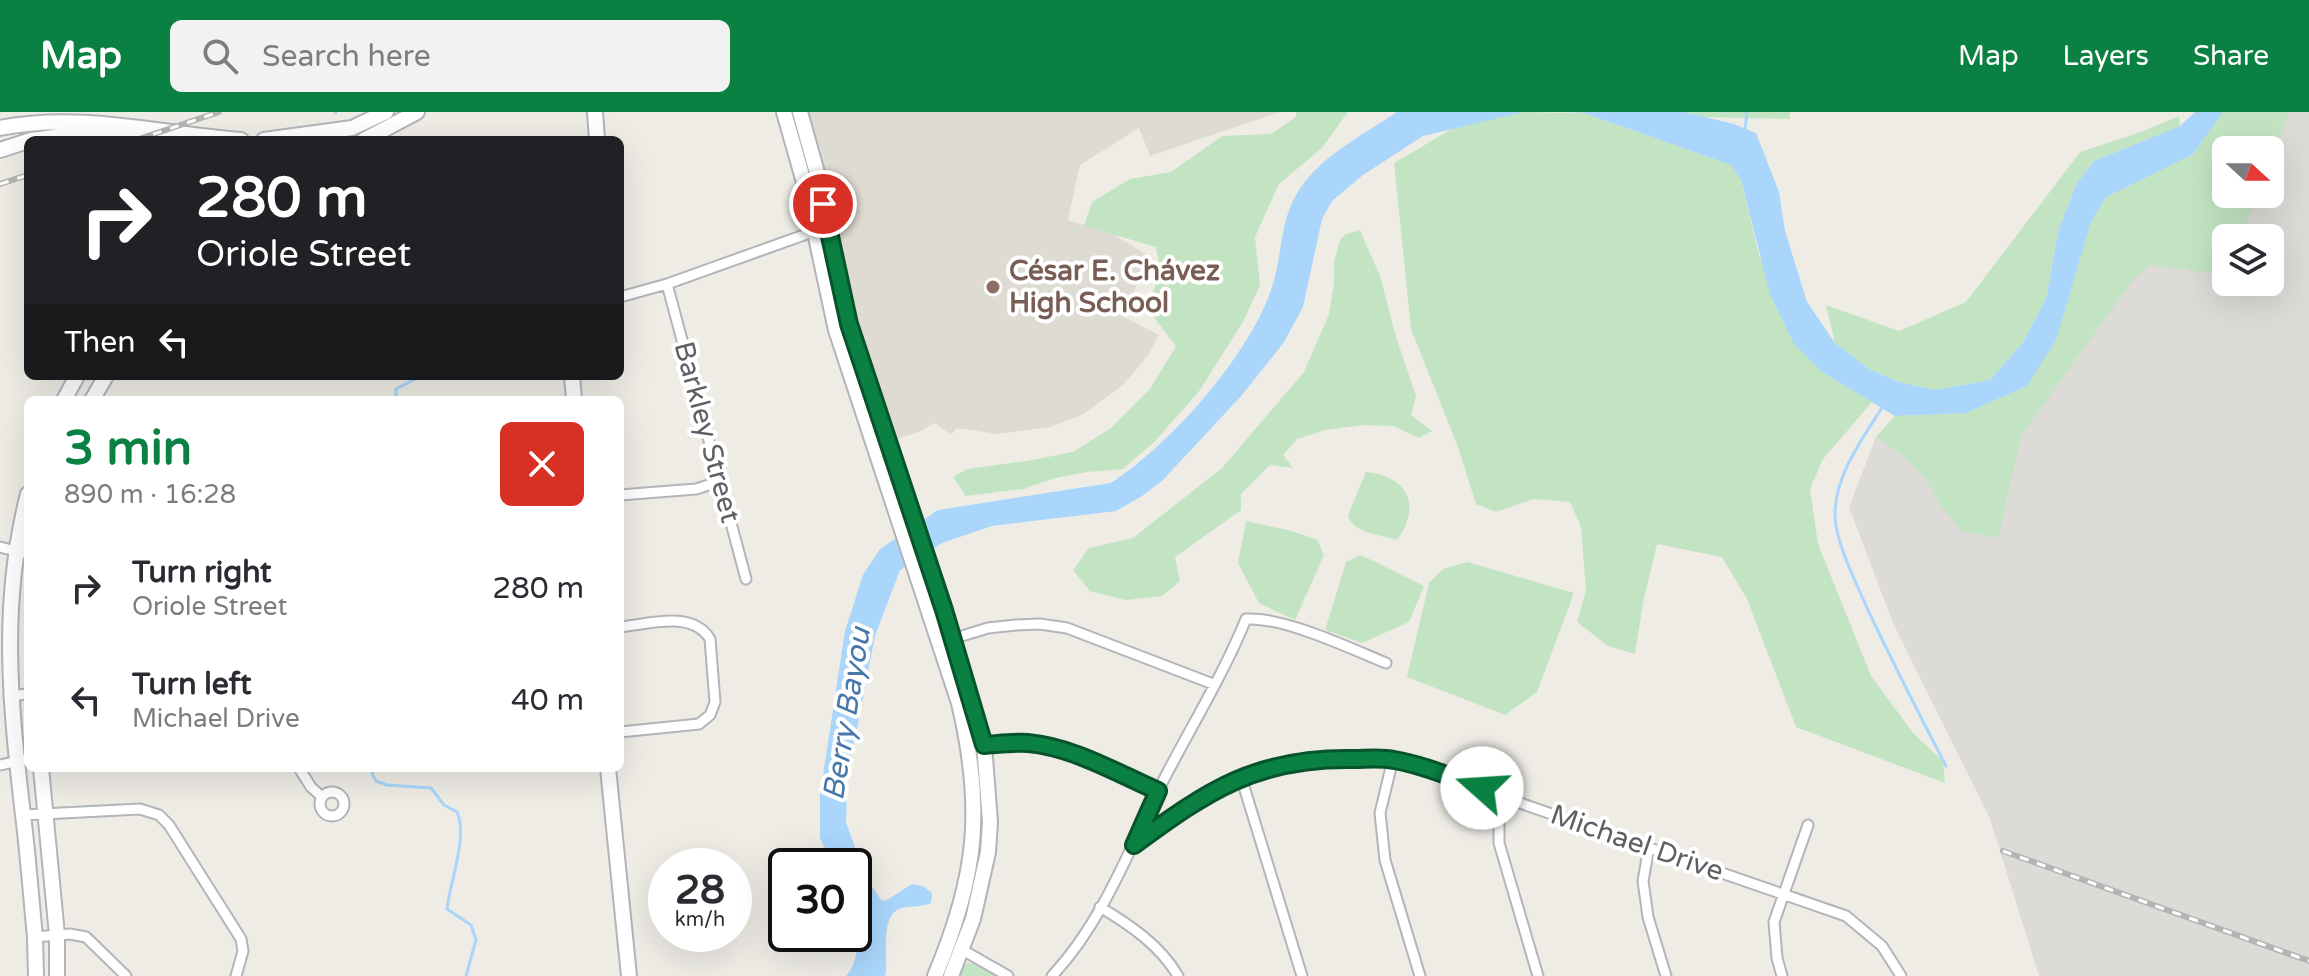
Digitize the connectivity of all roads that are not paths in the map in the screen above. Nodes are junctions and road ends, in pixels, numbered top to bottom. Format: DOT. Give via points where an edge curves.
graph roads {
  1 [pos="386,112"];
  2 [pos="417,112"];
  3 [pos="426,112"];
  4 [pos="595,112"];
  5 [pos="792,113"];
  6 [pos="0,128"];
  7 [pos="362,133"];
  8 [pos="62,136"];
  9 [pos="84,136"];
  10 [pos="198,136"];
  11 [pos="320,136"];
  12 [pos="391,136"];
  13 [pos="597,136"];
  14 [pos="24,142"];
  15 [pos="0,150"];
  16 [pos="821,229"];
  17 [pos="667,284"];
  18 [pos="624,296"];
  19 [pos="843,327"];
  20 [pos="888,438"];
  21 [pos="873,443"];
  22 [pos="721,481"];
  23 [pos="624,495"];
  24 [pos="902,508"];
  25 [pos="24,510"];
  26 [pos="14,551"];
  27 [pos="746,579"];
  28 [pos="624,627"];
  29 [pos="946,641"];
  30 [pos="1386,663"];
  31 [pos="1213,684"];
  32 [pos="24,694"];
  33 [pos="9,696"];
  34 [pos="624,732"];
  35 [pos="977,746"];
  36 [pos="1393,759"];
  37 [pos="22,760"];
  38 [pos="0,765"];
  39 [pos="42,772"];
  40 [pos="302,772"];
  41 [pos="608,772"];
  42 [pos="1241,777"];
  43 [pos="1158,791"];
  44 [pos="322,797"];
  45 [pos="1507,797"];
  46 [pos="48,813"];
  47 [pos="23,815"];
  48 [pos="1808,825"];
  49 [pos="1134,845"];
  50 [pos="1649,847"];
  51 [pos="1783,894"];
  52 [pos="1100,907"];
  53 [pos="57,935"];
  54 [pos="35,937"];
  55 [pos="956,946"];
  56 [pos="36,976"];
  57 [pos="57,976"];
  58 [pos="126,976"];
  59 [pos="236,976"];
  60 [pos="629,976"];
  61 [pos="935,976"];
  62 [pos="951,976"];
  63 [pos="1008,976"];
  64 [pos="1052,976"];
  65 [pos="1178,976"];
  66 [pos="1302,976"];
  67 [pos="1420,976"];
  68 [pos="1538,976"];
  69 [pos="1666,976"];
  70 [pos="1782,976"];
  71 [pos="1901,976"];
  1 -- 7 [label="main road"];
  2 -- 7 [label="main road"];
  3 -- 12 [label="main road"];
  4 -- 13 [label="main road"];
  5 -- 16 [label="main road" via="819,180"];
  6 -- 10 [label="main road" via="80,117"];
  7 -- 11 [label="main road"];
  8 -- 9 [label="main road"];
  14 -- 15 [label="main road"];
  16 -- 17 [label="street"];
  16 -- 19 [label="main road"];
  17 -- 18 [label="street"];
  17 -- 22 [label="street, Barkley Street"];
  19 -- 20 [label="main road"];
  19 -- 21 [label="main road"];
  20 -- 21 [label="main road"];
  20 -- 24 [label="main road"];
  21 -- 24 [label="main road"];
  22 -- 23 [label="street" via="696,489"];
  22 -- 27 [label="street, Barkley Street"];
  24 -- 29 [label="main road"];
  25 -- 26 [label="main road"];
  26 -- 33 [label="main road" via="7,636"];
  28 -- 34 [label="street" via="697,624 710,639 715,702 699,724"];
  29 -- 31 [label="street" via="988,628 1067,628"];
  29 -- 35 [label="main road"];
  30 -- 31 [label="street" via="1303,631 1246,619"];
  31 -- 43 [label="street"];
  32 -- 33 [label="street"];
  33 -- 37 [label="main road"];
  35 -- 43 [label="street" via="1042,745"];
  35 -- 55 [label="main road" via="990,822 967,886"];
  36 -- 42 [label="street, Michael Drive" via="1312,759"];
  36 -- 45 [label="street, Michael Drive"];
  36 -- 67 [label="street" via="1380,813 1385,860"];
  37 -- 38 [label="street"];
  37 -- 47 [label="main road"];
  39 -- 46 [label="main road"];
  40 -- 44 [label="street"];
  41 -- 60 [label="main road"];
  42 -- 49 [label="street, Michael Drive" via="1210,791"];
  42 -- 66 [label="street"];
  43 -- 49 [label="street"];
  45 -- 50 [label="street, Michael Drive"];
  45 -- 68 [label="street" via="1499,843"];
  46 -- 47 [label="street"];
  46 -- 53 [label="main road"];
  46 -- 59 [label="street" via="140,809 159,815 241,939"];
  47 -- 54 [label="main road"];
  48 -- 51 [label="street"];
  49 -- 52 [label="street"];
  50 -- 51 [label="street, Michael Drive"];
  50 -- 69 [label="street" via="1643,881"];
  51 -- 70 [label="street" via="1774,922"];
  51 -- 71 [label="street, Michael Drive" via="1846,916 1882,946"];
  52 -- 64 [label="street"];
  52 -- 65 [label="street" via="1132,926 1169,960"];
  53 -- 54 [label="street"];
  53 -- 57 [label="main road"];
  53 -- 58 [label="street" via="86,937"];
  54 -- 56 [label="main road"];
  55 -- 61 [label="main road"];
  55 -- 62 [label="main road"];
  55 -- 63 [label="street"];
}
